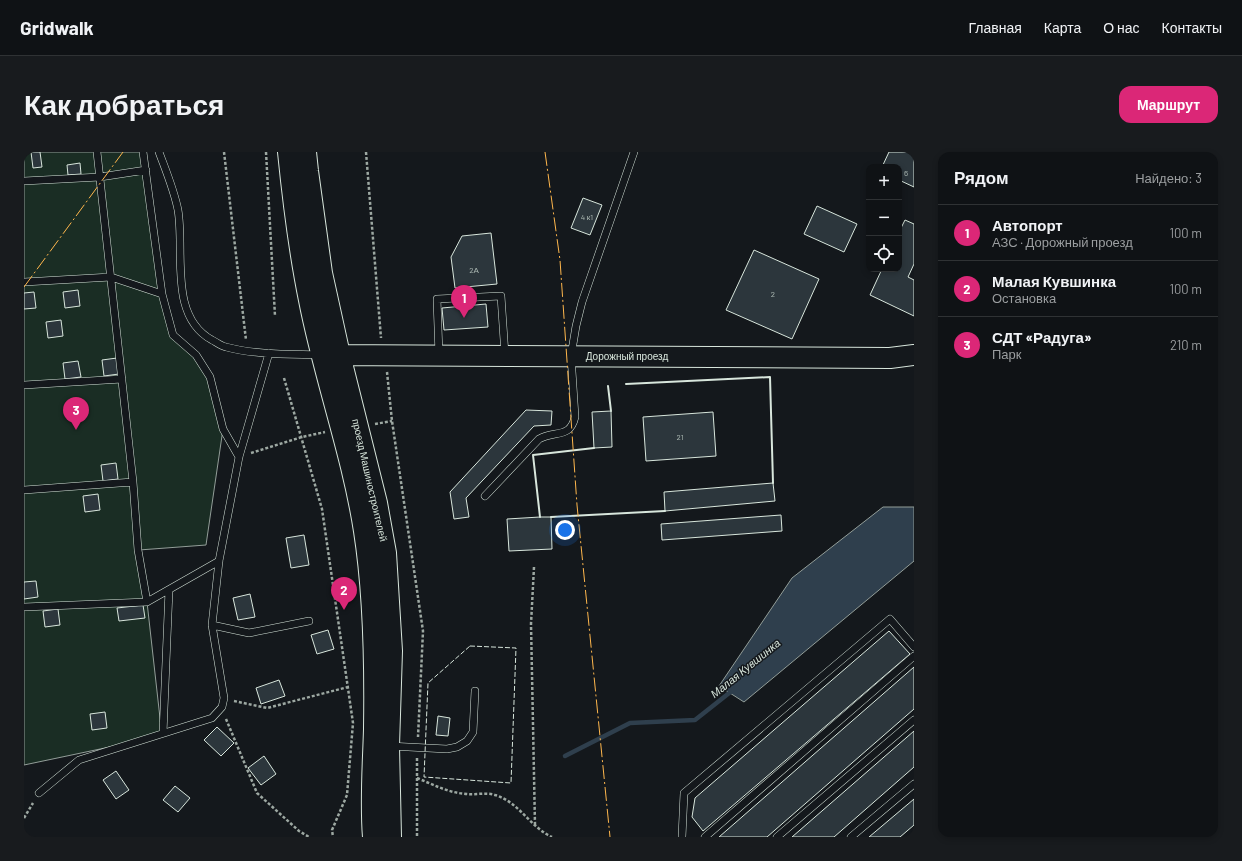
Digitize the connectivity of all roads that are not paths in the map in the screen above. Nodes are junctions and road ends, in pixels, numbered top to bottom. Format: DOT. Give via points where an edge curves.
graph roads {
  1 [pos="97,152"];
  2 [pos="143,152"];
  3 [pos="159,152"];
  4 [pos="288,152"];
  5 [pos="306,152"];
  6 [pos="634,152"];
  7 [pos="146,170"];
  8 [pos="100,177"];
  9 [pos="24,181"];
  10 [pos="110,277"];
  11 [pos="24,282"];
  12 [pos="162,294"];
  13 [pos="269,353"];
  14 [pos="331,355"];
  15 [pos="505,355"];
  16 [pos="914,355"];
  17 [pos="439,356"];
  18 [pos="571,356"];
  19 [pos="122,379"];
  20 [pos="24,385"];
  21 [pos="239,457"];
  22 [pos="133,482"];
  23 [pos="24,490"];
  24 [pos="485,496"];
  25 [pos="219,561"];
  26 [pos="170,590"];
  27 [pos="147,602"];
  28 [pos="24,607"];
  29 [pos="309,621"];
  30 [pos="212,625"];
  31 [pos="914,647"];
  32 [pos="914,656"];
  33 [pos="475,691"];
  34 [pos="914,720"];
  35 [pos="163,733"];
  36 [pos="381,746"];
  37 [pos="914,784"];
  38 [pos="39,793"];
  39 [pos="373,837"];
  40 [pos="391,837"];
  41 [pos="682,837"];
  42 [pos="705,837"];
  43 [pos="777,837"];
  44 [pos="851,837"];
  1 -- 8 [label="lane"];
  2 -- 7 [label="lane"];
  3 -- 13 [label="lane" via="178,211 182,291 186,309 193,322 206,336 224,347"];
  4 -- 14 [label="main road, проезд Машиностроителей" via="309,301"];
  5 -- 14 [label="main road, проезд Машиностроителей"];
  6 -- 18 [label="lane" via="582,302"];
  7 -- 8 [label="lane"];
  7 -- 12 [label="lane"];
  8 -- 9 [label="lane"];
  8 -- 10 [label="lane"];
  10 -- 11 [label="lane"];
  10 -- 12 [label="lane"];
  10 -- 19 [label="lane"];
  12 -- 21 [label="lane" via="174,335 196,355 210,377 223,429"];
  13 -- 14 [label="lane"];
  13 -- 21 [label="lane"];
  14 -- 17 [label="main road, Дорожный проезд"];
  14 -- 36 [label="main road, проезд Машиностроителей" via="377,504 386,553 392,650"];
  15 -- 17 [label="main road, Дорожный проезд"];
  15 -- 17 [label="lane" via="501,296 437,299"];
  15 -- 18 [label="main road, Дорожный проезд"];
  16 -- 18 [label="main road, Дорожный проезд" via="890,358"];
  18 -- 24 [label="lane" via="575,417 573,426 569,430 538,438"];
  19 -- 20 [label="lane"];
  19 -- 22 [label="lane"];
  21 -- 25 [label="lane"];
  22 -- 23 [label="lane"];
  22 -- 27 [label="lane" via="138,550"];
  25 -- 26 [label="lane"];
  25 -- 30 [label="lane"];
  26 -- 27 [label="lane"];
  26 -- 35 [label="lane"];
  27 -- 28 [label="lane"];
  29 -- 30 [label="lane" via="249,633"];
  30 -- 35 [label="lane" via="224,698 222,707 212,718"];
  31 -- 41 [label="lane" via="890,619 684,793"];
  32 -- 42 [label="lane"];
  33 -- 36 [label="lane" via="473,732 467,741 457,747 447,749"];
  34 -- 43 [label="lane"];
  35 -- 38 [label="lane" via="79,760"];
  36 -- 39 [label="main road, проезд Машиностроителей" via="371,815"];
  36 -- 40 [label="main road, проезд Машиностроителей"];
  37 -- 44 [label="lane"];
}
